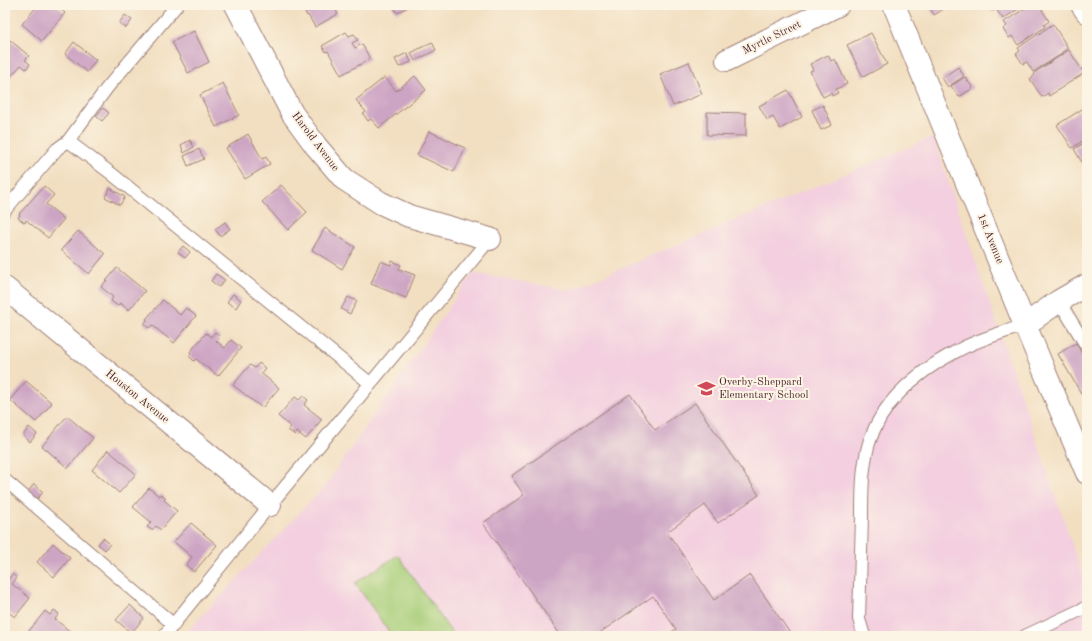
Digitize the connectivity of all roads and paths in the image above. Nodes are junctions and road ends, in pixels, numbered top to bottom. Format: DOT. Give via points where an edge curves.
graph roads {
  1 [pos="176,5"];
  2 [pos="236,5"];
  3 [pos="838,5"];
  4 [pos="894,5"];
  5 [pos="1082,5"];
  6 [pos="1087,12"];
  7 [pos="727,60"];
  8 [pos="68,141"];
  9 [pos="5,210"];
  10 [pos="490,240"];
  11 [pos="1087,285"];
  12 [pos="5,288"];
  13 [pos="1059,301"];
  14 [pos="1025,326"];
  15 [pos="1087,347"];
  16 [pos="371,384"];
  17 [pos="1087,472"];
  18 [pos="5,480"];
  19 [pos="270,505"];
  20 [pos="1087,607"];
  21 [pos="174,624"];
  22 [pos="164,636"];
  23 [pos="864,636"];
  24 [pos="1025,636"];
  1 -- 8 [label="lane"];
  2 -- 10 [label="street, Harold Avenue" via="292,112 344,179 381,203 409,216"];
  3 -- 7 [label="street, Myrtle Street"];
  4 -- 14 [label="street, 1st Avenue"];
  5 -- 6 [label="street"];
  8 -- 9 [label="lane" via="57,149"];
  8 -- 16 [label="lane"];
  10 -- 16 [label="lane"];
  11 -- 13 [label="street"];
  12 -- 19 [label="street, Houston Avenue"];
  13 -- 14 [label="street"];
  13 -- 15 [label="lane"];
  14 -- 17 [label="street, 1st Avenue"];
  14 -- 23 [label="lane" via="957,350 904,388 879,419 869,443 863,473 858,619"];
  16 -- 19 [label="lane"];
  18 -- 21 [label="lane"];
  19 -- 21 [label="lane"];
  20 -- 24 [label="lane"];
  21 -- 22 [label="lane"];
}
